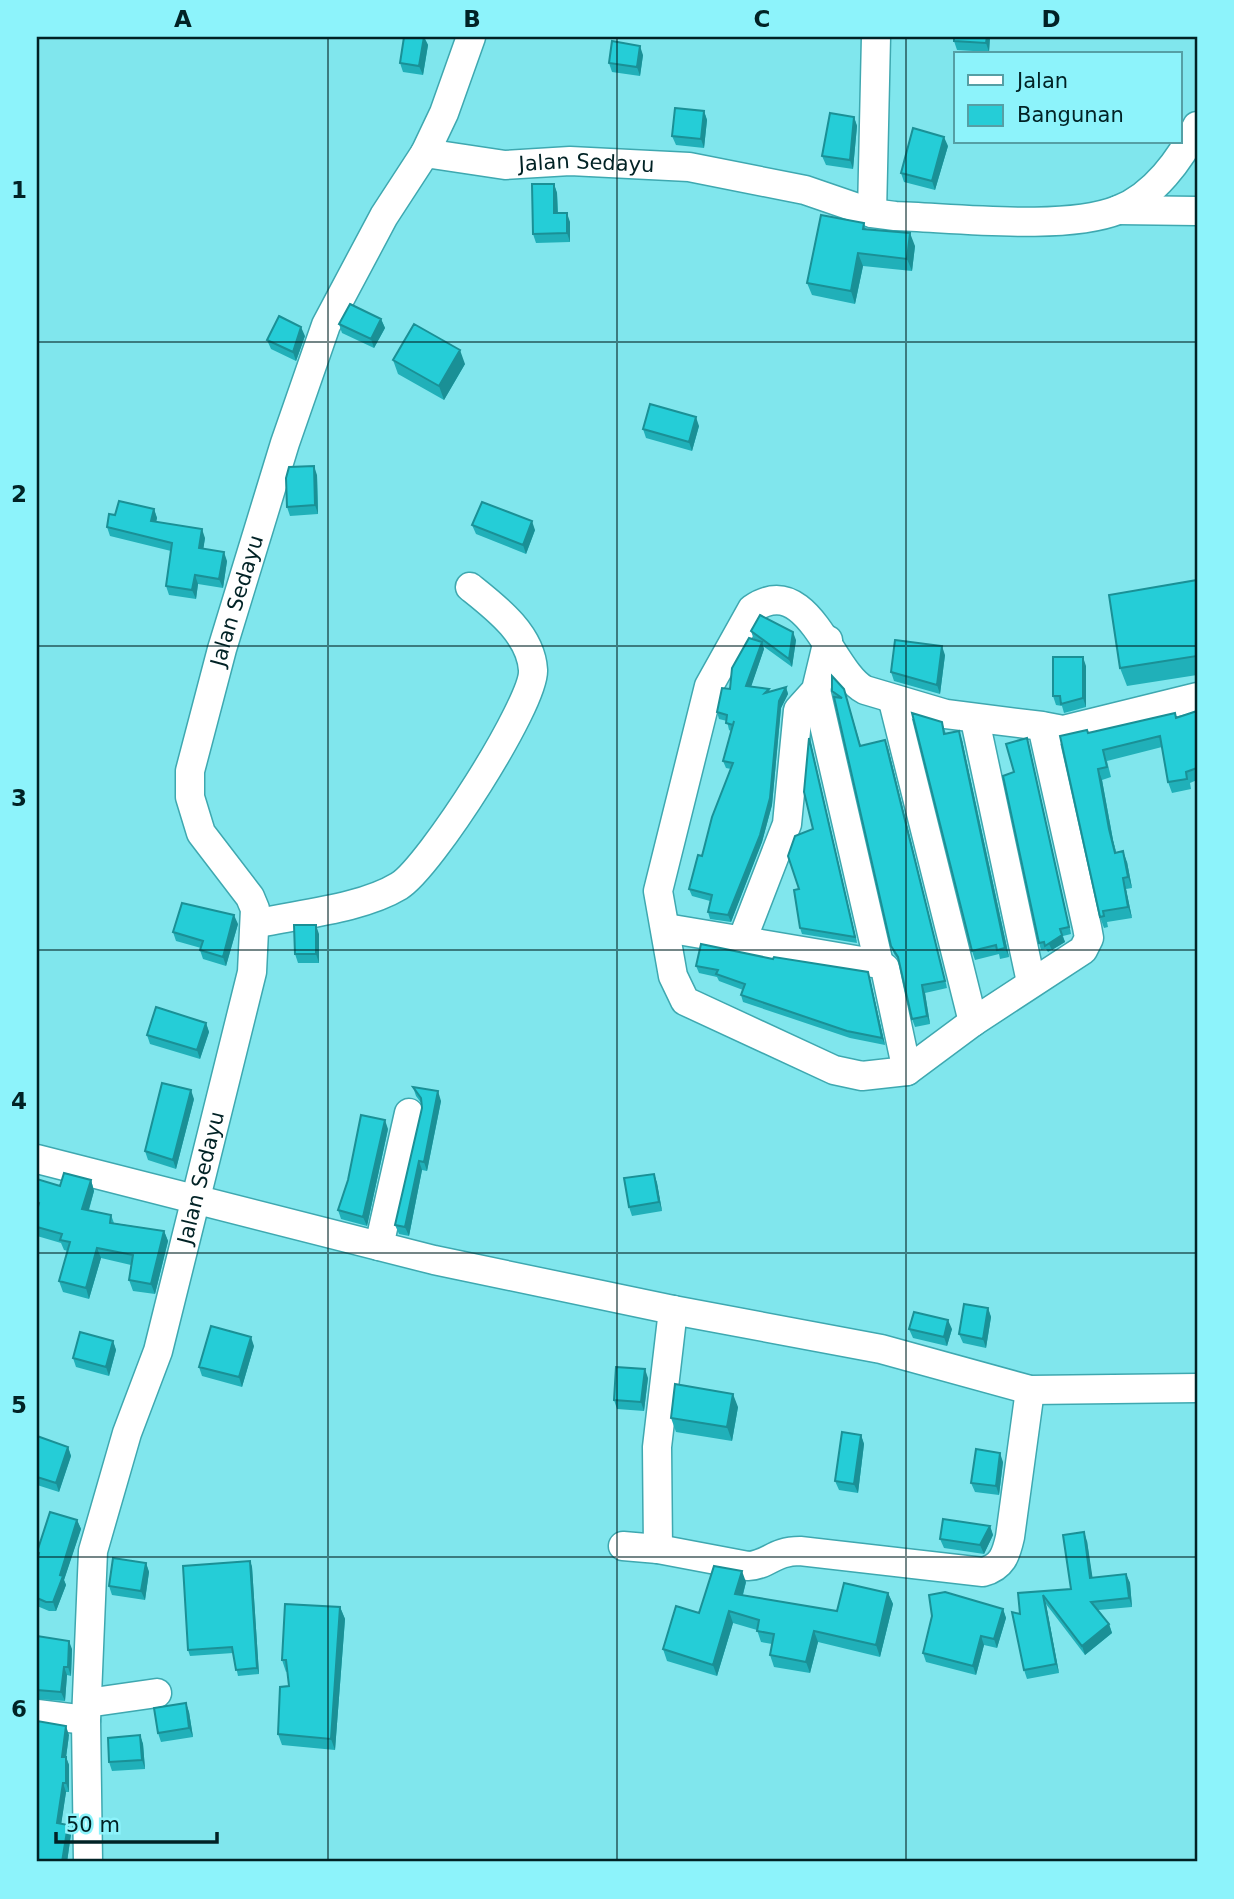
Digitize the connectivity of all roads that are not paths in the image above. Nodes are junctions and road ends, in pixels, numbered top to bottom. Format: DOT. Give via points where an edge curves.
graph roads {
  1 [pos="471,37"];
  2 [pos="876,37"];
  3 [pos="1197,126"];
  4 [pos="425,153"];
  5 [pos="1118,210"];
  6 [pos="1197,211"];
  7 [pos="873,213"];
  8 [pos="470,587"];
  9 [pos="828,640"];
  10 [pos="816,690"];
  11 [pos="1197,697"];
  12 [pos="893,701"];
  13 [pos="975,719"];
  14 [pos="1042,726"];
  15 [pos="255,924"];
  16 [pos="666,928"];
  17 [pos="741,943"];
  18 [pos="879,964"];
  19 [pos="1031,982"];
  20 [pos="973,1021"];
  21 [pos="907,1071"];
  22 [pos="409,1113"];
  23 [pos="37,1159"];
  24 [pos="195,1201"];
  25 [pos="379,1246"];
  26 [pos="673,1310"];
  27 [pos="1197,1388"];
  28 [pos="1030,1390"];
  29 [pos="623,1546"];
  30 [pos="658,1549"];
  31 [pos="157,1693"];
  32 [pos="87,1712"];
  33 [pos="37,1714"];
  34 [pos="88,1862"];
  1 -- 4 [label="street"];
  2 -- 7 [label="street"];
  3 -- 5 [label="street, Jalan Sedayu" via="1157,185"];
  4 -- 7 [label="street, Jalan Sedayu" via="505,164 570,161 688,167 805,190"];
  4 -- 15 [label="street, Jalan Sedayu" via="384,216 326,325 222,649 190,771 190,797 201,833 250,897"];
  5 -- 6 [label="street"];
  5 -- 7 [label="street, Jalan Sedayu" via="1061,221"];
  8 -- 15 [label="street" via="502,612 526,644 534,670 527,696 464,807 427,859 401,885 372,899"];
  9 -- 10 [label="street"];
  9 -- 12 [label="street" via="855,685"];
  9 -- 16 [label="street" via="793,604 779,599 762,602 744,620 709,686 658,891"];
  10 -- 17 [label="street" via="798,710 787,824"];
  10 -- 18 [label="street"];
  11 -- 14 [label="street" via="1063,730"];
  12 -- 13 [label="street"];
  12 -- 20 [label="street"];
  13 -- 14 [label="street"];
  13 -- 19 [label="street"];
  14 -- 19 [label="street" via="1088,938 1083,950"];
  15 -- 24 [label="street, Jalan Sedayu" via="252,972"];
  16 -- 17 [label="street"];
  16 -- 21 [label="street" via="673,976 685,1001 834,1070 862,1076"];
  17 -- 18 [label="street"];
  18 -- 21 [label="street" via="885,968"];
  19 -- 20 [label="street"];
  20 -- 21 [label="street"];
  22 -- 25 [label="street"];
  23 -- 24 [label="street"];
  24 -- 25 [label="street"];
  24 -- 32 [label="street, Jalan Sedayu" via="158,1351 127,1433 93,1551"];
  25 -- 26 [label="street"];
  26 -- 28 [label="street" via="881,1349"];
  26 -- 30 [label="street" via="657,1447"];
  27 -- 28 [label="street"];
  28 -- 30 [label="street" via="1010,1537 1006,1553 994,1569 983,1572 800,1551 778,1553 748,1566"];
  29 -- 30 [label="street"];
  31 -- 32 [label="street"];
  32 -- 33 [label="street"];
  32 -- 34 [label="street, Jalan Sedayu"];
}
